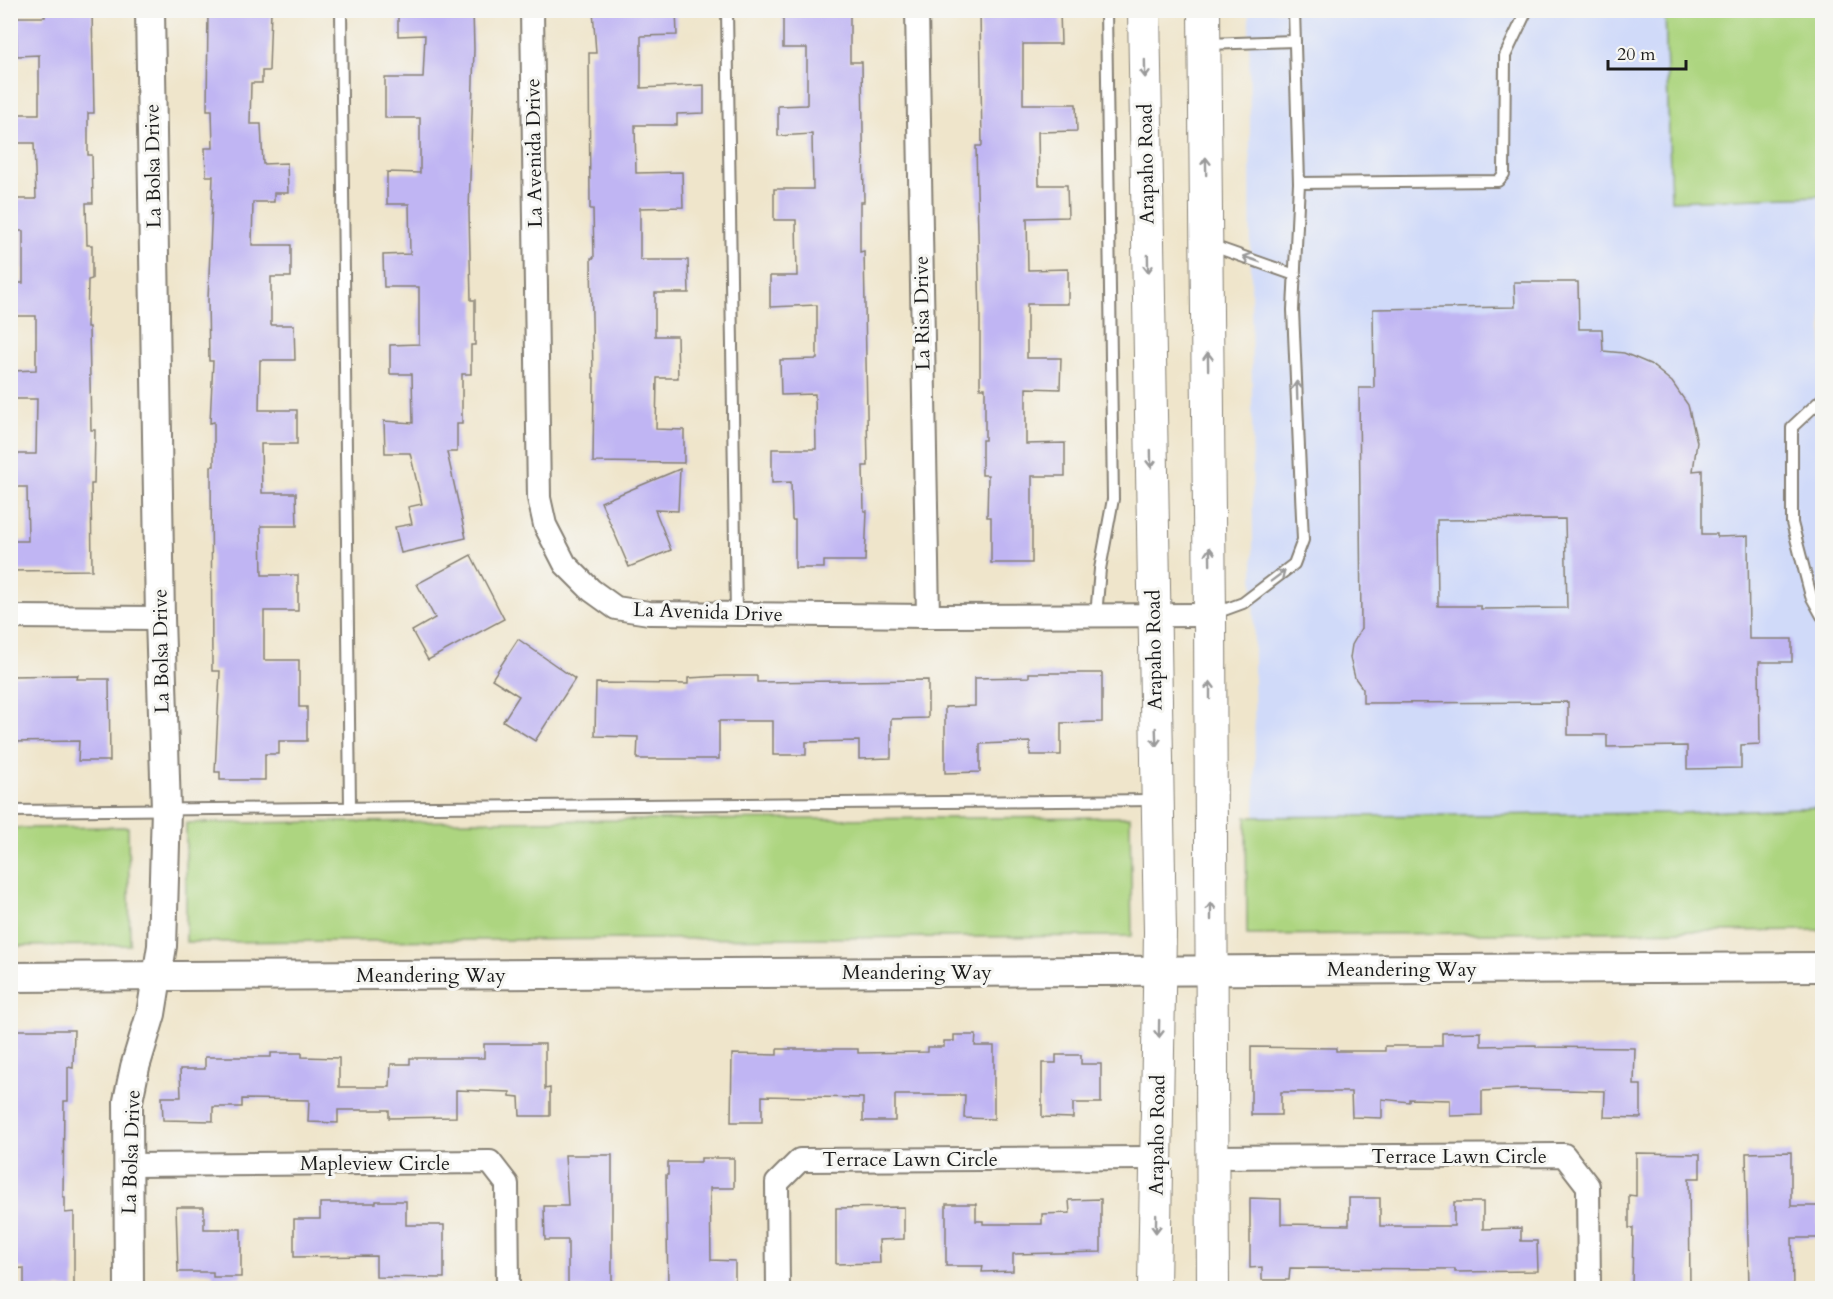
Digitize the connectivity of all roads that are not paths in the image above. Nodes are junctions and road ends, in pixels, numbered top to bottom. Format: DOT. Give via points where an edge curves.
graph roads {
  1 [pos="150,10"];
  2 [pos="341,10"];
  3 [pos="532,10"];
  4 [pos="728,10"];
  5 [pos="917,10"];
  6 [pos="1106,10"];
  7 [pos="1144,10"];
  8 [pos="1204,10"];
  9 [pos="1294,10"];
  10 [pos="1527,10"];
  11 [pos="1295,41"];
  12 [pos="1205,44"];
  13 [pos="1299,183"];
  14 [pos="1207,244"];
  15 [pos="1295,275"];
  16 [pos="1822,399"];
  17 [pos="736,614"];
  18 [pos="1210,615"];
  19 [pos="928,616"];
  20 [pos="1096,616"];
  21 [pos="1153,616"];
  22 [pos="1822,616"];
  23 [pos="10,617"];
  24 [pos="160,618"];
  25 [pos="1158,800"];
  26 [pos="350,807"];
  27 [pos="166,809"];
  28 [pos="10,811"];
  29 [pos="1822,967"];
  30 [pos="1160,970"];
  31 [pos="1211,970"];
  32 [pos="10,976"];
  33 [pos="157,977"];
  34 [pos="1212,1157"];
  35 [pos="1157,1158"];
  36 [pos="128,1165"];
  37 [pos="129,1288"];
  38 [pos="508,1288"];
  39 [pos="778,1288"];
  40 [pos="1154,1288"];
  41 [pos="1213,1288"];
  42 [pos="1589,1288"];
  1 -- 24 [label="street, La Bolsa Drive"];
  2 -- 26 [label="lane"];
  3 -- 17 [label="street, La Avenida Drive" via="539,498 545,525 565,564 591,591 616,608 649,613"];
  4 -- 17 [label="lane"];
  5 -- 19 [label="street, La Risa Drive"];
  6 -- 20 [label="lane" via="1113,499"];
  7 -- 21 [label="main road, Arapaho Road, one-way"];
  8 -- 12 [label="main road"];
  9 -- 11 [label="lane"];
  10 -- 13 [label="lane" via="1505,56 1504,174 1498,181"];
  11 -- 12 [label="lane"];
  11 -- 13 [label="lane"];
  14 -- 12 [label="main road, one-way"];
  13 -- 15 [label="lane"];
  15 -- 14 [label="lane, one-way"];
  18 -- 14 [label="main road, one-way"];
  18 -- 15 [label="lane, one-way" via="1243,603 1294,564 1303,540 1293,310"];
  16 -- 22 [label="lane" via="1792,427 1792,523 1811,596"];
  17 -- 19 [label="street, La Avenida Drive"];
  18 -- 21 [label="street, La Avenida Drive"];
  31 -- 18 [label="main road, one-way"];
  19 -- 20 [label="street, La Avenida Drive"];
  20 -- 21 [label="street, La Avenida Drive"];
  21 -- 25 [label="main road, Arapaho Road, one-way"];
  23 -- 24 [label="street"];
  24 -- 27 [label="street, La Bolsa Drive"];
  25 -- 26 [label="lane"];
  25 -- 30 [label="main road, Arapaho Road"];
  26 -- 27 [label="lane"];
  27 -- 28 [label="lane"];
  27 -- 33 [label="street, La Bolsa Drive" via="162,946"];
  29 -- 31 [label="street, Meandering Way"];
  30 -- 31 [label="street, Meandering Way"];
  30 -- 33 [label="street, Meandering Way"];
  30 -- 35 [label="main road, Arapaho Road, one-way"];
  31 -- 34 [label="main road"];
  32 -- 33 [label="street, Meandering Way"];
  33 -- 36 [label="street, La Bolsa Drive" via="128,1101"];
  34 -- 41 [label="main road"];
  34 -- 42 [label="street, Terrace Lawn Circle" via="1564,1155 1588,1186"];
  35 -- 39 [label="street, Terrace Lawn Circle" via="800,1160 777,1183"];
  35 -- 40 [label="main road, Arapaho Road, one-way"];
  36 -- 37 [label="street, La Bolsa Drive"];
  36 -- 38 [label="street, Mapleview Circle" via="490,1162 507,1184"];
}
